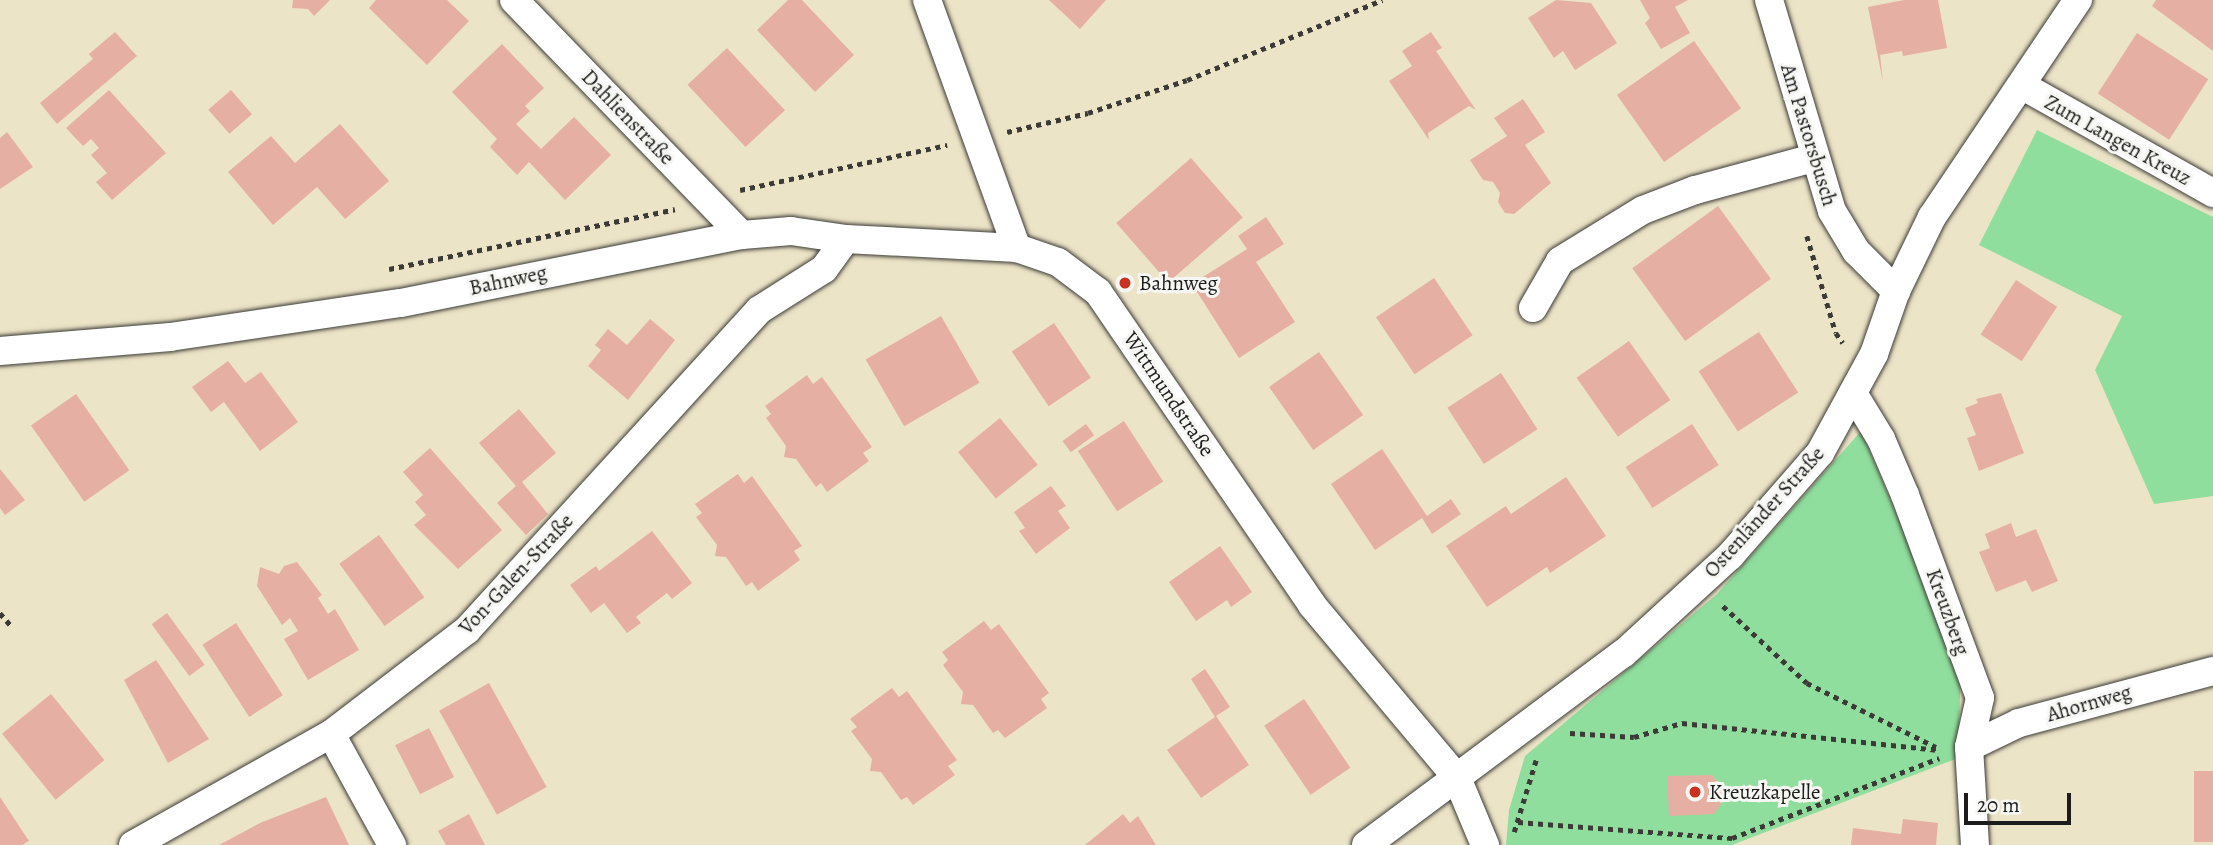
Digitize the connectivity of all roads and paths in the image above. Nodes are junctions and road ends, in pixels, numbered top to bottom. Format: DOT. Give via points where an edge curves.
graph roads {
  1 [pos="514,0"];
  2 [pos="928,0"];
  3 [pos="1382,0"];
  4 [pos="1769,0"];
  5 [pos="2078,0"];
  6 [pos="2023,86"];
  7 [pos="979,138"];
  8 [pos="1814,158"];
  9 [pos="2213,193"];
  10 [pos="708,200"];
  11 [pos="742,235"];
  12 [pos="846,239"];
  13 [pos="1017,248"];
  14 [pos="379,271"];
  15 [pos="1896,291"];
  16 [pos="1533,308"];
  17 [pos="0,351"];
  18 [pos="1853,393"];
  19 [pos="1723,606"];
  20 [pos="0,612"];
  21 [pos="12,627"];
  22 [pos="2213,671"];
  23 [pos="331,734"];
  24 [pos="1558,741"];
  25 [pos="1955,748"];
  26 [pos="1537,758"];
  27 [pos="1457,778"];
  28 [pos="1518,822"];
  29 [pos="133,845"];
  30 [pos="392,845"];
  31 [pos="1366,845"];
  32 [pos="1485,845"];
  33 [pos="1509,845"];
  34 [pos="1975,845"];
  1 -- 10 [label="street, Dahlienstraße"];
  2 -- 7 [label="street"];
  3 -- 7 [label="path" via="1187,80 1088,113"];
  4 -- 8 [label="street, Am Pastorsbusch"];
  5 -- 6 [label="street, Ostenländer Straße"];
  6 -- 9 [label="street, Zum Langen Kreuz"];
  6 -- 15 [label="street, Ostenländer Straße" via="1932,218"];
  7 -- 10 [label="path" via="780,178"];
  7 -- 13 [label="street"];
  8 -- 15 [label="street, Am Pastorsbusch" via="1832,211 1856,251"];
  8 -- 16 [label="street" via="1695,190 1643,210 1560,261"];
  10 -- 11 [label="street, Dahlienstraße"];
  10 -- 14 [label="path" via="647,217"];
  11 -- 12 [label="street, Bahnweg" via="791,231"];
  11 -- 17 [label="street, Bahnweg" via="401,303 170,337"];
  12 -- 13 [label="street, Bahnweg"];
  12 -- 23 [label="street, Von-Galen-Straße" via="824,269 759,310 467,630"];
  13 -- 27 [label="street, Wittmundstraße" via="1058,262 1098,292 1312,605"];
  15 -- 18 [label="street, Ostenländer Straße" via="1874,354"];
  18 -- 25 [label="street, Kreuzberg" via="1881,439 1905,495 1980,698"];
  18 -- 27 [label="street, Ostenländer Straße" via="1820,453 1730,556 1624,653"];
  19 -- 25 [label="path" via="1807,684"];
  20 -- 21 [label="path"];
  22 -- 25 [label="street, Ahornweg" via="2020,723"];
  23 -- 29 [label="street, Von-Galen-Straße"];
  23 -- 30 [label="street"];
  24 -- 25 [label="path" via="1569,733 1634,737 1682,723"];
  25 -- 28 [label="path" via="1950,754 1732,838"];
  25 -- 34 [label="street, Kreuzberg"];
  26 -- 28 [label="path"];
  27 -- 31 [label="street, Ostenländer Straße"];
  27 -- 32 [label="street, Wittmundstraße"];
  28 -- 33 [label="path"];
}
